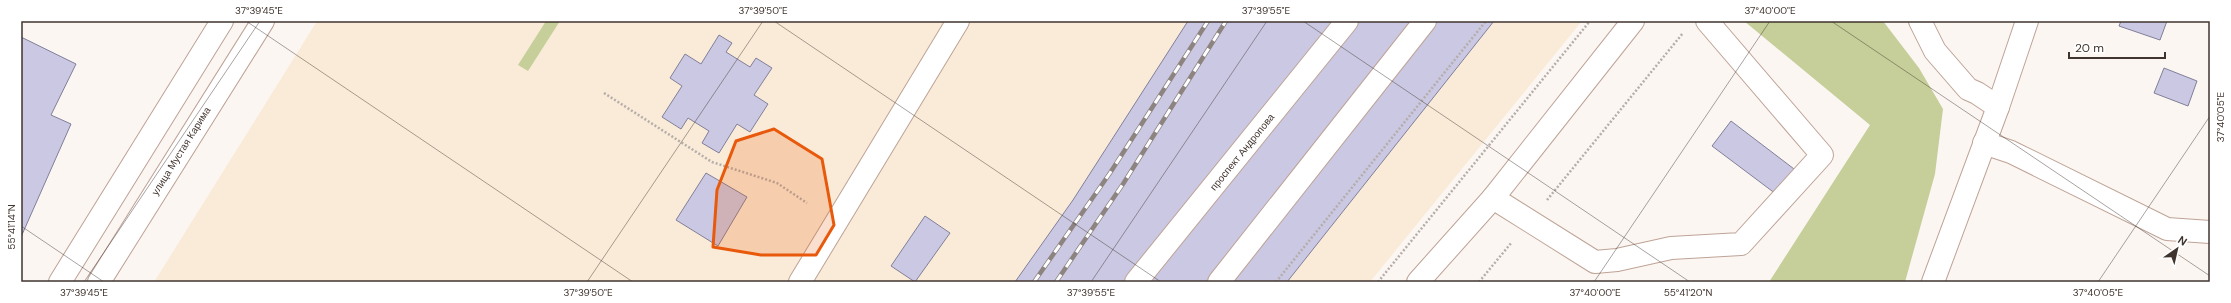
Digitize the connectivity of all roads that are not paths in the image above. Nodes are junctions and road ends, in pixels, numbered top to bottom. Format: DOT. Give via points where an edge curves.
graph roads {
  1 [pos="222,21"];
  2 [pos="263,21"];
  3 [pos="958,21"];
  4 [pos="1347,21"];
  5 [pos="1425,21"];
  6 [pos="1633,21"];
  7 [pos="1920,21"];
  8 [pos="2027,21"];
  9 [pos="1698,24"];
  10 [pos="1998,107"];
  11 [pos="1984,143"];
  12 [pos="1493,198"];
  13 [pos="2210,232"];
  14 [pos="60,282"];
  15 [pos="99,282"];
  16 [pos="800,282"];
  17 [pos="1136,282"];
  18 [pos="1219,282"];
  19 [pos="1418,282"];
  20 [pos="1933,282"];
  1 -- 14 [label="street"];
  2 -- 15 [label="street, улица Мустая Карима"];
  3 -- 16 [label="street"];
  4 -- 17 [label="street, проспект Андропова"];
  5 -- 18 [label="street"];
  6 -- 12 [label="street"];
  7 -- 10 [label="street" via="1935,51 1968,89 1977,92"];
  8 -- 10 [label="street"];
  9 -- 12 [label="street" via="1822,154 1741,244 1671,248 1617,260 1595,262"];
  10 -- 11 [label="street"];
  11 -- 13 [label="street" via="2011,152 2167,230"];
  11 -- 20 [label="street"];
  12 -- 19 [label="street"];
}
